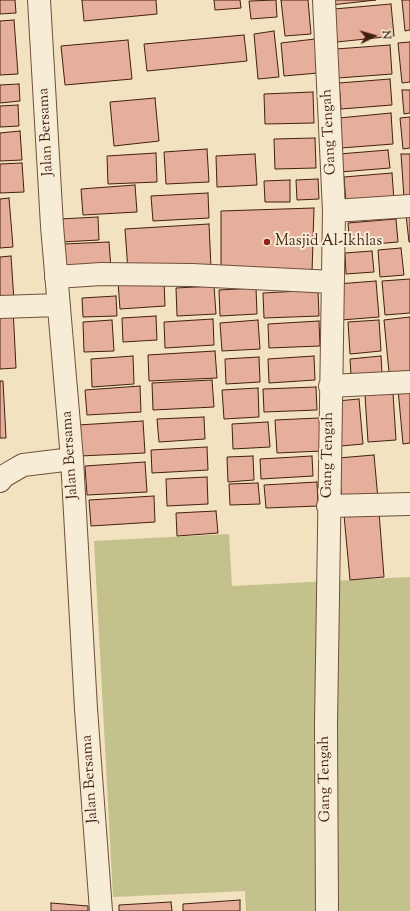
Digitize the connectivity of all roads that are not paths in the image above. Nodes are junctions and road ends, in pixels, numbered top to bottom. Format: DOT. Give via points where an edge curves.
graph roads {
  1 [pos="39,0"];
  2 [pos="324,0"];
  3 [pos="410,206"];
  4 [pos="334,211"];
  5 [pos="56,277"];
  6 [pos="333,282"];
  7 [pos="59,305"];
  8 [pos="0,308"];
  9 [pos="410,382"];
  10 [pos="330,386"];
  11 [pos="72,459"];
  12 [pos="1,478"];
  13 [pos="410,504"];
  14 [pos="328,506"];
  15 [pos="101,911"];
  16 [pos="327,911"];
  1 -- 5 [label="street, Jalan Bersama"];
  2 -- 4 [label="street, Gang Tengah"];
  3 -- 4 [label="street"];
  4 -- 6 [label="street, Gang Tengah"];
  5 -- 6 [label="street" via="101,274 192,275"];
  5 -- 7 [label="street, Jalan Bersama"];
  6 -- 10 [label="street, Gang Tengah"];
  7 -- 8 [label="street"];
  7 -- 11 [label="street, Jalan Bersama"];
  9 -- 10 [label="street"];
  10 -- 14 [label="street, Gang Tengah"];
  11 -- 12 [label="street" via="23,465"];
  11 -- 15 [label="street, Jalan Bersama"];
  13 -- 14 [label="street"];
  14 -- 16 [label="street, Gang Tengah"];
}
